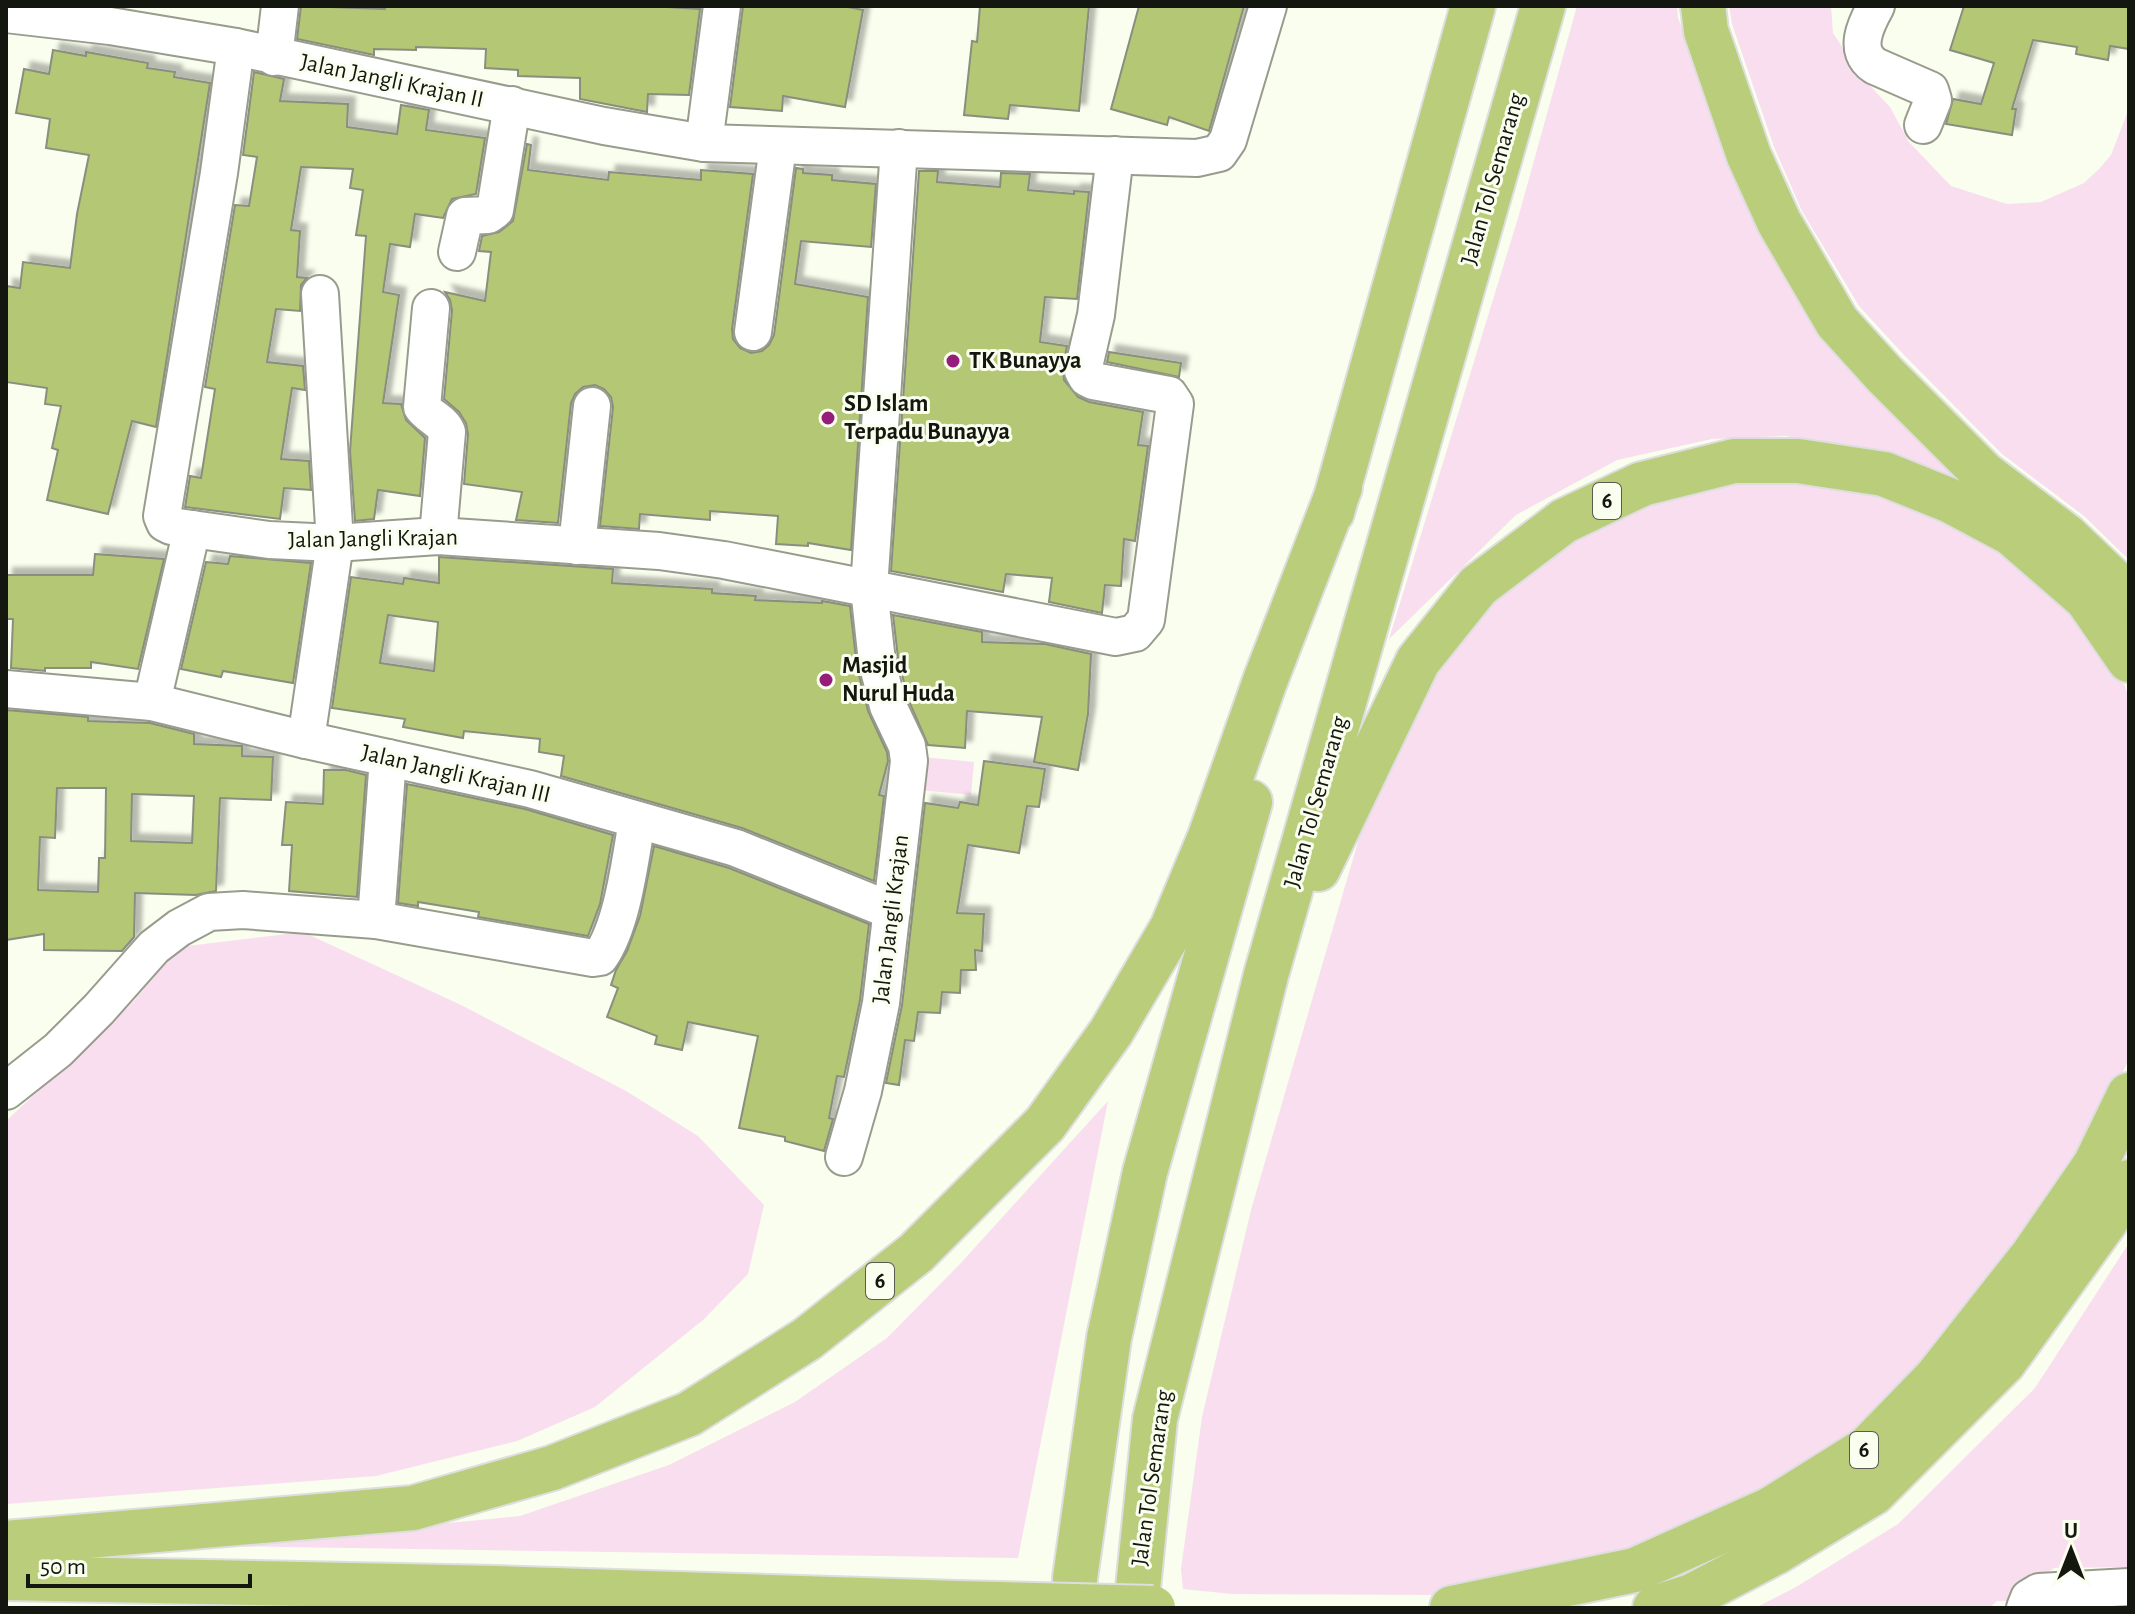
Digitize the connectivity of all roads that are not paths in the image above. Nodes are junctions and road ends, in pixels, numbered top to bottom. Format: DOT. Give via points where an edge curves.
graph roads {
  1 [pos="280,6"];
  2 [pos="722,6"];
  3 [pos="1268,6"];
  4 [pos="1473,6"];
  5 [pos="1543,6"];
  6 [pos="1703,6"];
  7 [pos="1876,6"];
  8 [pos="71,13"];
  9 [pos="6,14"];
  10 [pos="236,47"];
  11 [pos="274,57"];
  12 [pos="512,105"];
  13 [pos="1923,125"];
  14 [pos="704,143"];
  15 [pos="778,146"];
  16 [pos="899,148"];
  17 [pos="1115,155"];
  18 [pos="457,252"];
  19 [pos="320,294"];
  20 [pos="431,308"];
  21 [pos="753,332"];
  22 [pos="592,406"];
  23 [pos="1340,487"];
  24 [pos="192,529"];
  25 [pos="438,536"];
  26 [pos="335,543"];
  27 [pos="577,546"];
  28 [pos="869,588"];
  29 [pos="2129,605"];
  30 [pos="2129,660"];
  31 [pos="6,689"];
  32 [pos="152,702"];
  33 [pos="306,740"];
  34 [pos="388,758"];
  35 [pos="637,821"];
  36 [pos="892,911"];
  37 [pos="376,920"];
  38 [pos="1266,975"];
  39 [pos="6,1091"];
  40 [pos="2129,1095"];
  41 [pos="844,1157"];
  42 [pos="2129,1182"];
  43 [pos="6,1543"];
  44 [pos="6,1578"];
  45 [pos="2129,1587"];
  46 [pos="1074,1608"];
  47 [pos="1136,1608"];
  48 [pos="1153,1608"];
  49 [pos="1452,1608"];
  50 [pos="1655,1608"];
  51 [pos="2025,1608"];
  1 -- 11 [label="street"];
  2 -- 14 [label="street"];
  3 -- 17 [label="street, Jalan Jangli Krajan II" via="1228,140 1219,153 1197,158"];
  4 -- 23 [label="highway, 6"];
  5 -- 38 [label="highway, Jalan Tol Semarang / 6"];
  6 -- 29 [label="highway" via="1706,31 1749,156 1779,222 1837,322 1984,474 2066,536 2110,578"];
  7 -- 13 [label="street" via="1864,27 1864,52 1875,66 1930,90 1933,100"];
  8 -- 9 [label="street, Jalan Jangli Krajan II"];
  8 -- 10 [label="street, Jalan Jangli Krajan II"];
  10 -- 11 [label="street, Jalan Jangli Krajan II"];
  10 -- 24 [label="street, Jalan Jangli Krajan" via="162,505 165,523"];
  11 -- 12 [label="street, Jalan Jangli Krajan II"];
  12 -- 14 [label="street, Jalan Jangli Krajan II"];
  12 -- 18 [label="street" via="495,210 465,216"];
  14 -- 15 [label="street, Jalan Jangli Krajan II"];
  15 -- 16 [label="street, Jalan Jangli Krajan II"];
  15 -- 21 [label="street"];
  16 -- 17 [label="street, Jalan Jangli Krajan II"];
  16 -- 28 [label="street, Jalan Jangli Krajan"];
  17 -- 28 [label="street, Jalan Jangli Krajan" via="1096,315 1083,371 1093,381 1169,395 1175,404 1146,620 1135,633 1116,637"];
  19 -- 26 [label="street"];
  20 -- 25 [label="street" via="422,407 447,432"];
  22 -- 27 [label="street"];
  23 -- 43 [label="highway, 6" via="1172,928 1111,1032 1045,1124 904,1262 807,1339 689,1414 552,1468 413,1508"];
  23 -- 46 [label="highway, 6" via="1145,1172 1109,1338"];
  24 -- 26 [label="street, Jalan Jangli Krajan"];
  24 -- 32 [label="street"];
  25 -- 26 [label="street, Jalan Jangli Krajan"];
  25 -- 27 [label="street, Jalan Jangli Krajan"];
  26 -- 33 [label="street"];
  27 -- 28 [label="street, Jalan Jangli Krajan" via="672,552"];
  28 -- 36 [label="street, Jalan Jangli Krajan" via="877,662 909,761"];
  30 -- 38 [label="highway, 6" via="2087,599 2011,533 1884,474 1798,461 1734,461 1642,484 1564,521 1478,586 1418,661"];
  31 -- 32 [label="street, Jalan Jangli Krajan III"];
  32 -- 33 [label="street, Jalan Jangli Krajan III"];
  33 -- 34 [label="street, Jalan Jangli Krajan III"];
  34 -- 35 [label="street, Jalan Jangli Krajan III" via="530,789"];
  34 -- 37 [label="street"];
  35 -- 36 [label="street, Jalan Jangli Krajan III" via="736,848"];
  35 -- 37 [label="street" via="617,914 597,958"];
  36 -- 41 [label="street, Jalan Jangli Krajan" via="873,1049"];
  37 -- 39 [label="street" via="209,912 154,947 58,1050"];
  38 -- 47 [label="highway, Jalan Tol Semarang / 6" via="1155,1419"];
  40 -- 49 [label="highway, 6" via="2095,1165 2033,1255 1936,1378 1867,1449 1771,1509 1635,1570"];
  42 -- 50 [label="highway, 6" via="2004,1362 1873,1493 1776,1552 1692,1596"];
  44 -- 48 [label="highway, bridge"];
  45 -- 51 [label="street" via="2039,1592"];
}
